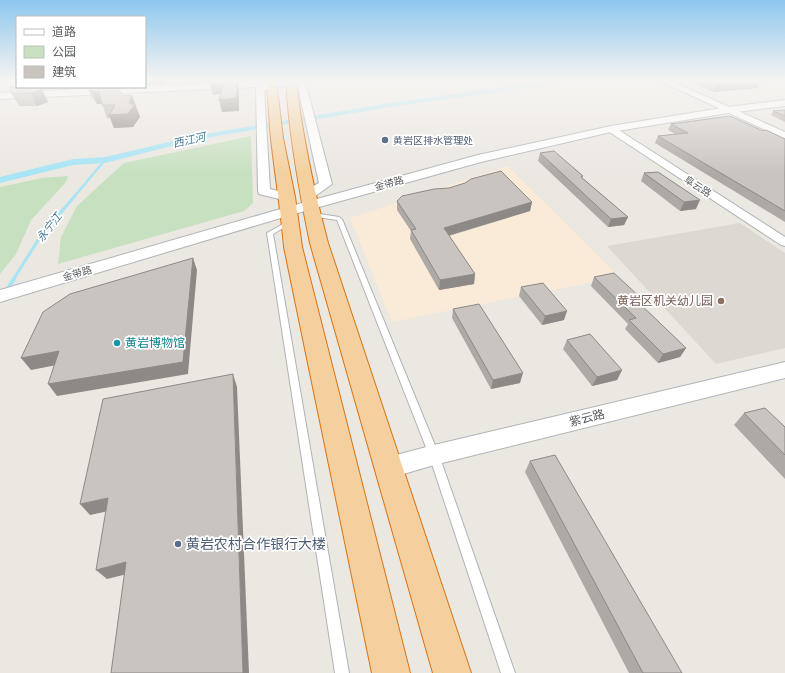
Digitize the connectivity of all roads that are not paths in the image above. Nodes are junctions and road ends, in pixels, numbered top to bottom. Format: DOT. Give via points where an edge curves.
graph roads {
  1 [pos="275,111"];
  2 [pos="277,111"];
  3 [pos="291,111"];
  4 [pos="292,111"];
  5 [pos="719,111"];
  6 [pos="731,111"];
  7 [pos="286,127"];
  8 [pos="611,129"];
  9 [pos="785,136"];
  10 [pos="300,207"];
  11 [pos="785,242"];
  12 [pos="0,296"];
  13 [pos="785,370"];
  14 [pos="434,455"];
  15 [pos="390,467"];
  16 [pos="342,673"];
  17 [pos="391,673"];
  18 [pos="452,673"];
  19 [pos="508,673"];
  1 -- 7 [label="street"];
  2 -- 7 [label="highway"];
  3 -- 7 [label="highway"];
  4 -- 7 [label="street"];
  5 -- 8 [label="main road, 金带路"];
  6 -- 9 [label="street"];
  7 -- 10 [label="highway"];
  7 -- 10 [label="street" via="326,184"];
  8 -- 10 [label="main road, 金带路" via="478,159"];
  8 -- 11 [label="street, 阜云路"];
  10 -- 12 [label="main road, 金带路"];
  10 -- 14 [label="lane" via="339,219"];
  10 -- 15 [label="highway" via="319,243"];
  10 -- 16 [label="lane" via="270,233"];
  10 -- 17 [label="highway" via="293,247"];
  13 -- 14 [label="street, 紫云路"];
  14 -- 15 [label="street, 紫云路"];
  14 -- 19 [label="lane"];
  15 -- 18 [label="highway"];
}
